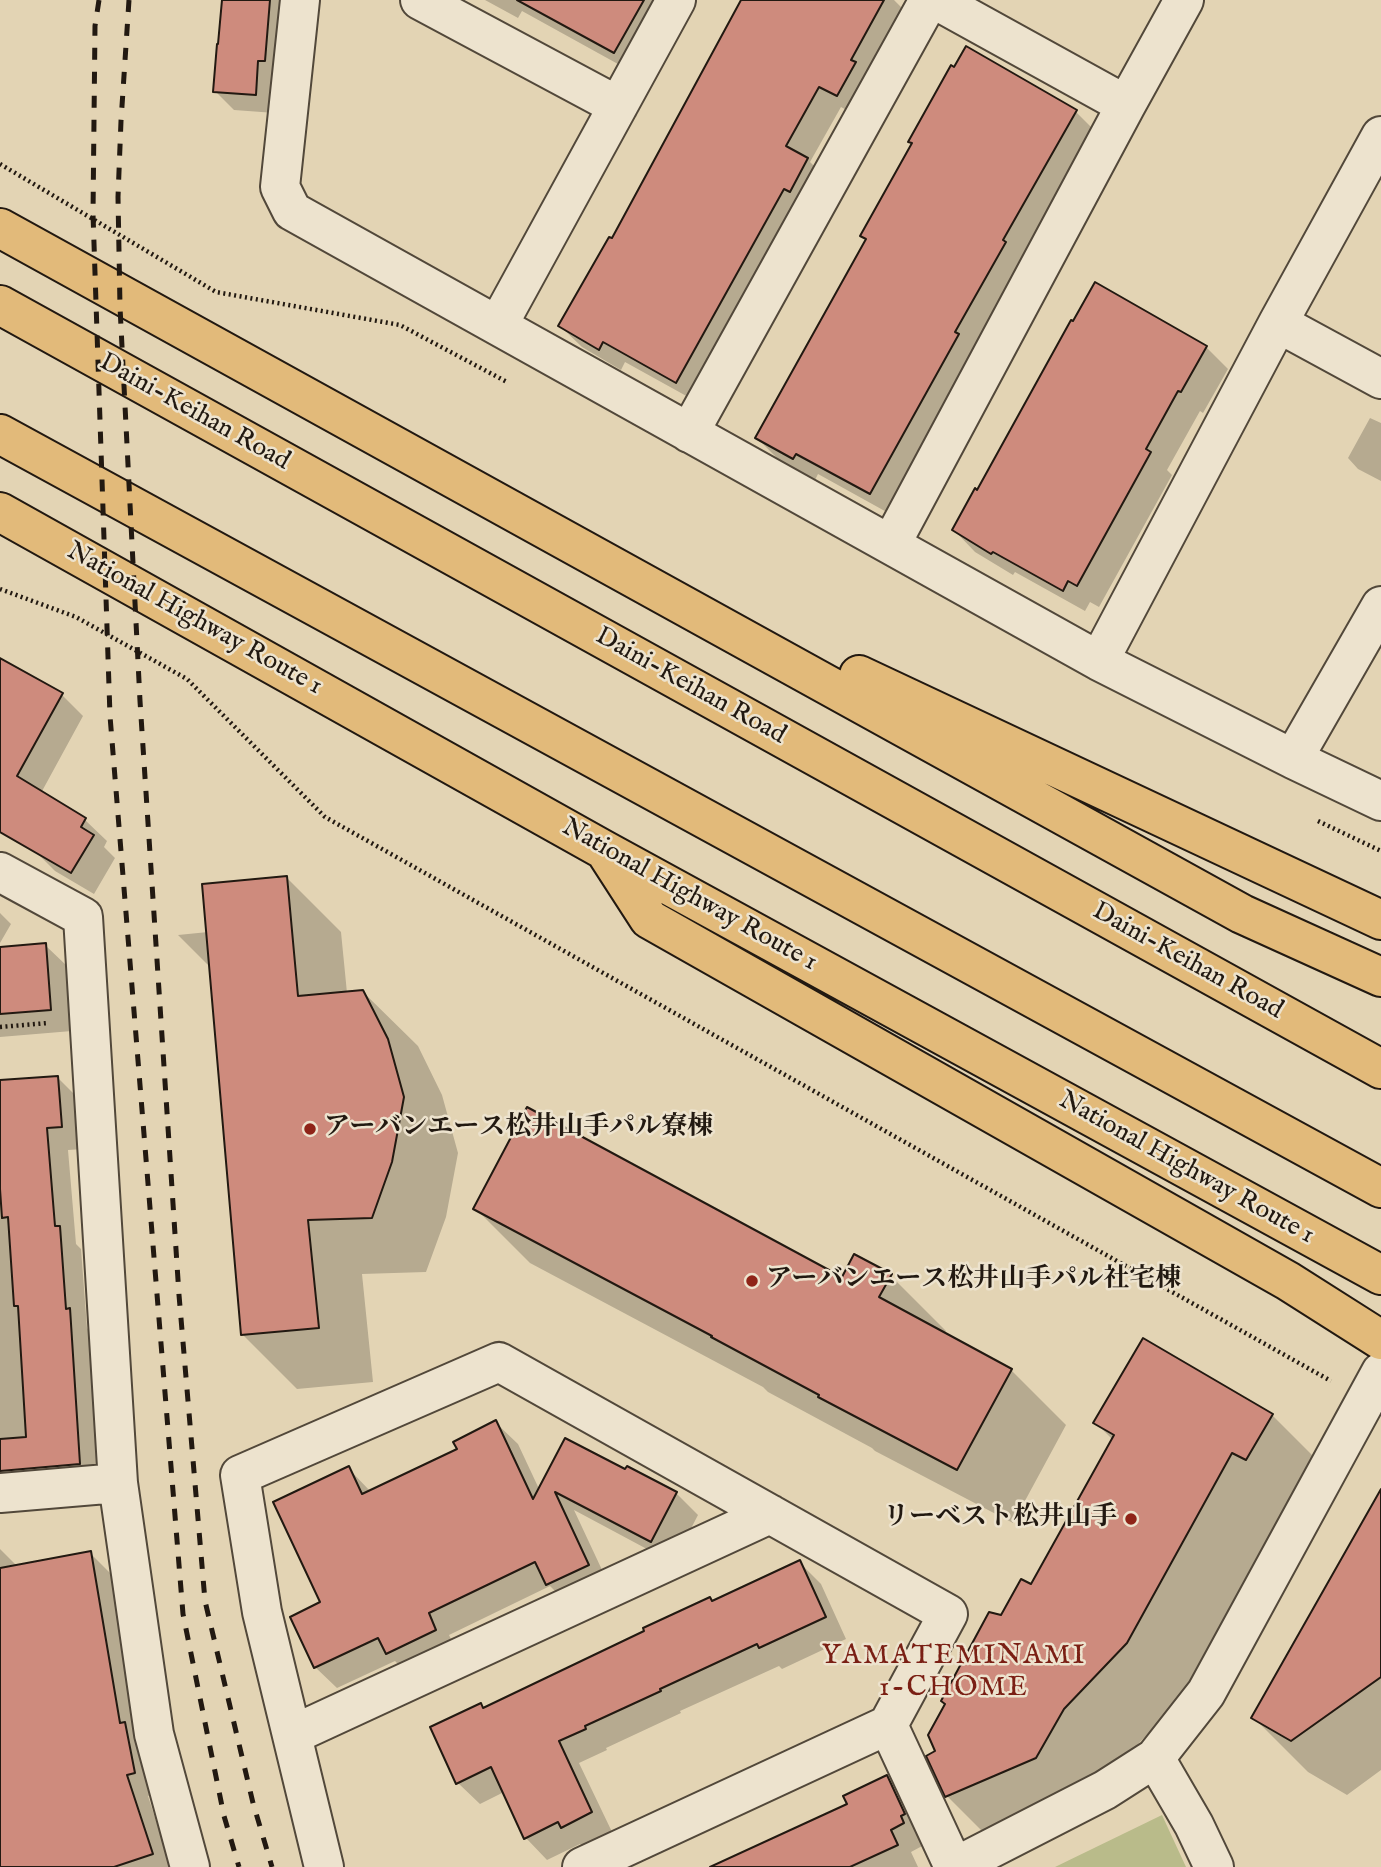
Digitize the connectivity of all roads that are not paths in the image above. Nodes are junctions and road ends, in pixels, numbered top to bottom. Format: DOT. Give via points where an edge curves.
graph roads {
  1 [pos="300,0"];
  2 [pos="420,0"];
  3 [pos="676,0"];
  4 [pos="929,0"];
  5 [pos="936,0"];
  6 [pos="1184,0"];
  7 [pos="1126,105"];
  8 [pos="618,106"];
  9 [pos="1381,136"];
  10 [pos="0,228"];
  11 [pos="0,305"];
  12 [pos="1278,323"];
  13 [pos="498,325"];
  14 [pos="1381,379"];
  15 [pos="689,433"];
  16 [pos="0,434"];
  17 [pos="0,512"];
  18 [pos="891,544"];
  19 [pos="1381,606"];
  20 [pos="697,612"];
  21 [pos="1100,661"];
  22 [pos="1293,759"];
  23 [pos="1381,801"];
  24 [pos="604,850"];
  25 [pos="0,872"];
  26 [pos="1381,920"];
  27 [pos="1381,977"];
  28 [pos="1381,1067"];
  29 [pos="1381,1188"];
  30 [pos="1381,1275"];
  31 [pos="1381,1340"];
  32 [pos="1373,1386"];
  33 [pos="118,1483"];
  34 [pos="0,1493"];
  35 [pos="770,1514"];
  36 [pos="888,1724"];
  37 [pos="292,1735"];
  38 [pos="1155,1758"];
  39 [pos="190,1867"];
  40 [pos="324,1867"];
  41 [pos="582,1867"];
  42 [pos="954,1867"];
  43 [pos="1213,1867"];
  1 -- 13 [label="street" via="280,187 292,211"];
  2 -- 8 [label="street"];
  3 -- 8 [label="street"];
  4 -- 15 [label="street"];
  5 -- 7 [label="street"];
  6 -- 7 [label="street"];
  7 -- 18 [label="street"];
  8 -- 13 [label="street"];
  9 -- 12 [label="street"];
  10 -- 20 [label="highway"];
  11 -- 28 [label="highway, Daini-Keihan Road"];
  12 -- 14 [label="street"];
  12 -- 21 [label="street"];
  13 -- 15 [label="street"];
  15 -- 18 [label="street"];
  16 -- 29 [label="highway"];
  17 -- 24 [label="highway, National Highway Route 1"];
  18 -- 21 [label="street"];
  19 -- 22 [label="street"];
  20 -- 26 [label="highway" via="847,669"];
  20 -- 27 [label="highway" via="1242,914"];
  21 -- 22 [label="street"];
  22 -- 23 [label="street"];
  24 -- 30 [label="highway, National Highway Route 1"];
  24 -- 31 [label="highway" via="649,919 1288,1281"];
  25 -- 33 [label="street" via="83,917"];
  32 -- 38 [label="street" via="1206,1693"];
  33 -- 34 [label="street"];
  33 -- 39 [label="street" via="153,1734"];
  35 -- 36 [label="street" via="948,1614"];
  35 -- 37 [label="street"];
  35 -- 37 [label="street" via="499,1362 240,1475 262,1612"];
  36 -- 41 [label="street"];
  36 -- 42 [label="street"];
  37 -- 40 [label="street"];
  38 -- 42 [label="street" via="1105,1790"];
  38 -- 43 [label="street"];
}
